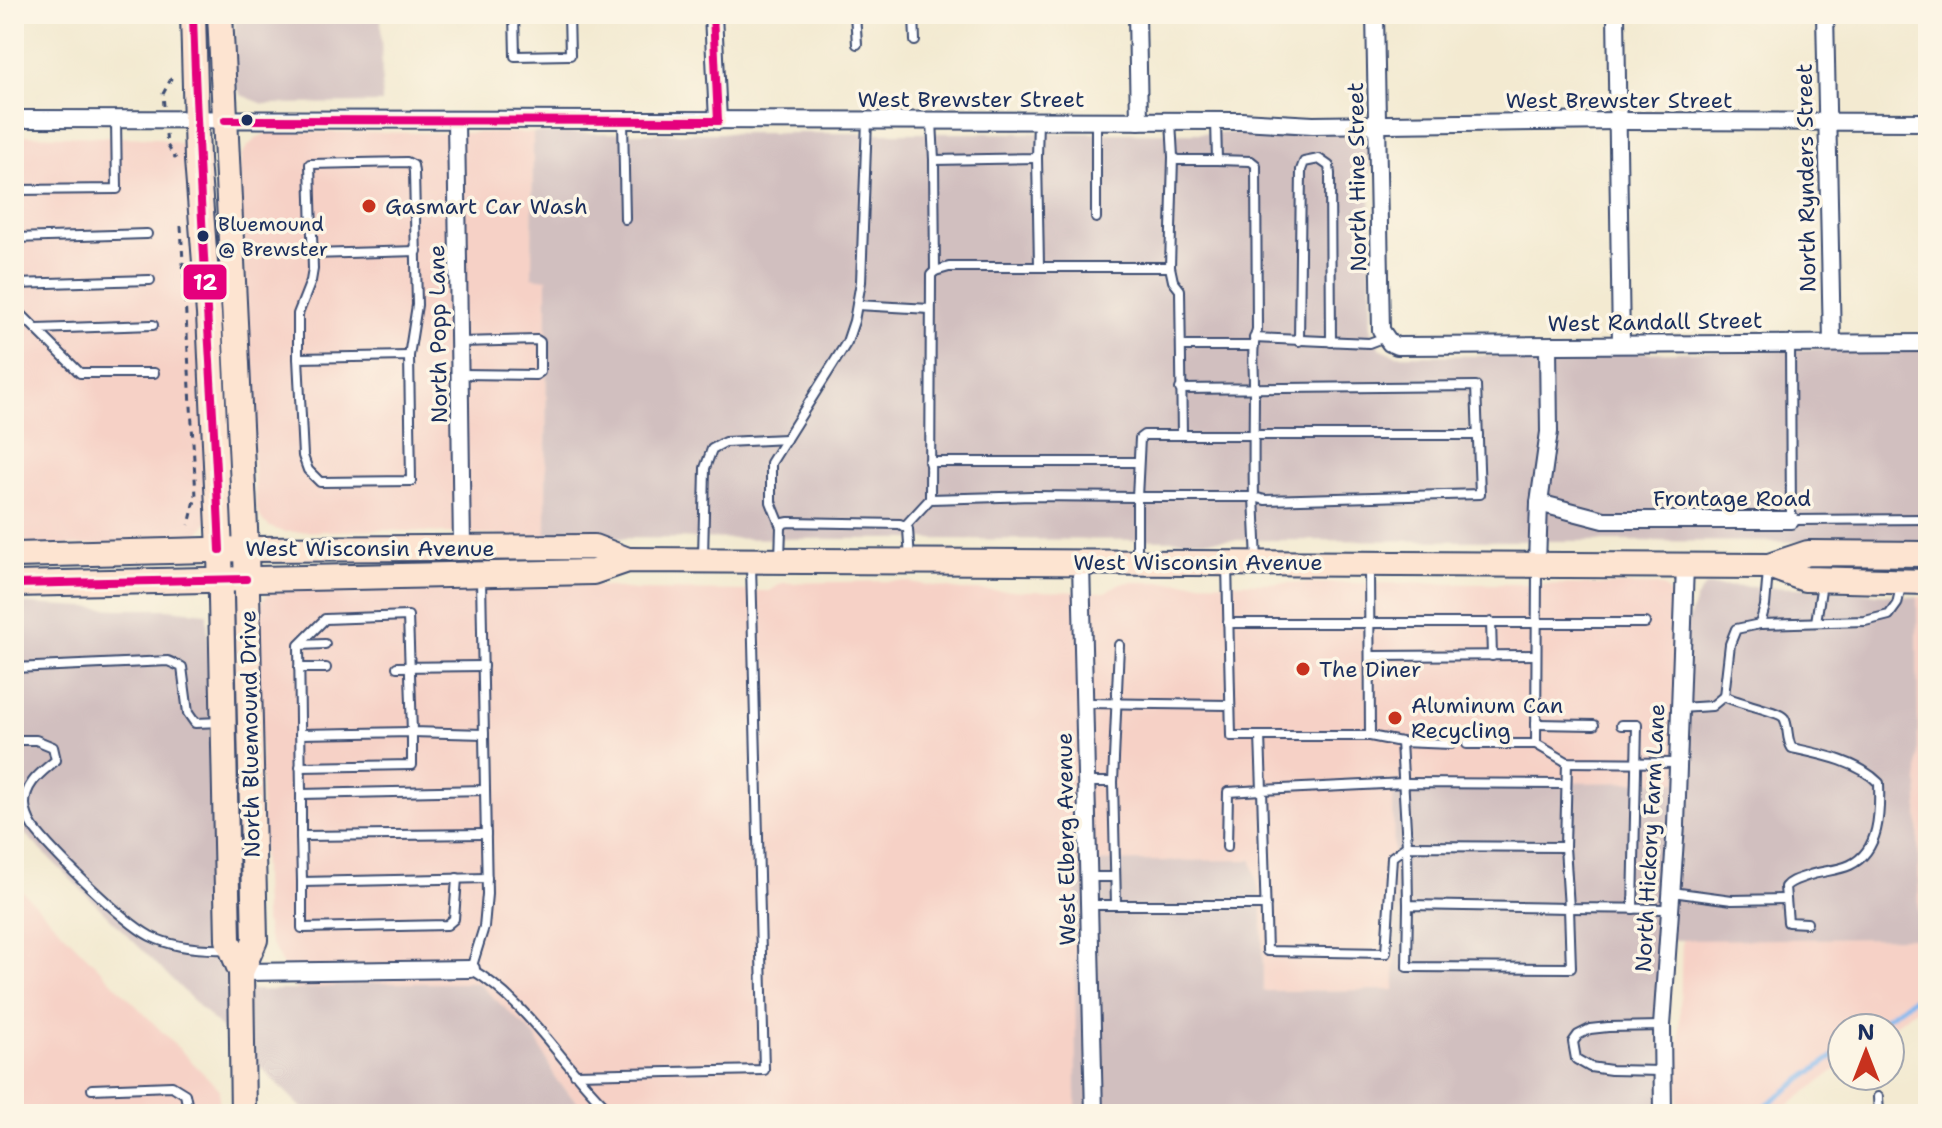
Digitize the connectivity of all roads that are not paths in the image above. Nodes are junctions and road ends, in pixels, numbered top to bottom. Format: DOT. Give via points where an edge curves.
graph roads {
  1 [pos="193,14"];
  2 [pos="220,14"];
  3 [pos="514,14"];
  4 [pos="569,14"];
  5 [pos="713,14"];
  6 [pos="855,14"];
  7 [pos="914,14"];
  8 [pos="1137,14"];
  9 [pos="1375,14"];
  10 [pos="1616,14"];
  11 [pos="1825,14"];
  12 [pos="915,41"];
  13 [pos="857,44"];
  14 [pos="14,119"];
  15 [pos="116,120"];
  16 [pos="196,120"];
  17 [pos="225,120"];
  18 [pos="456,120"];
  19 [pos="623,120"];
  20 [pos="867,120"];
  21 [pos="932,120"];
  22 [pos="1038,120"];
  23 [pos="718,121"];
  24 [pos="1096,121"];
  25 [pos="1139,121"];
  26 [pos="1171,121"];
  27 [pos="1216,121"];
  28 [pos="1619,121"];
  29 [pos="1928,122"];
  30 [pos="1827,123"];
  31 [pos="1379,125"];
  32 [pos="1173,157"];
  33 [pos="1037,158"];
  34 [pos="934,160"];
  35 [pos="1217,160"];
  36 [pos="14,190"];
  37 [pos="1096,218"];
  38 [pos="625,219"];
  39 [pos="147,234"];
  40 [pos="14,238"];
  41 [pos="417,251"];
  42 [pos="312,254"];
  43 [pos="1039,266"];
  44 [pos="1170,267"];
  45 [pos="935,271"];
  46 [pos="150,280"];
  47 [pos="14,284"];
  48 [pos="857,305"];
  49 [pos="14,307"];
  50 [pos="930,309"];
  51 [pos="153,325"];
  52 [pos="37,329"];
  53 [pos="1385,337"];
  54 [pos="1299,341"];
  55 [pos="460,342"];
  56 [pos="1253,342"];
  57 [pos="1331,342"];
  58 [pos="1832,342"];
  59 [pos="1790,343"];
  60 [pos="1928,343"];
  61 [pos="1621,344"];
  62 [pos="1181,346"];
  63 [pos="1548,346"];
  64 [pos="409,356"];
  65 [pos="298,358"];
  66 [pos="154,373"];
  67 [pos="461,374"];
  68 [pos="1254,387"];
  69 [pos="1180,389"];
  70 [pos="1182,435"];
  71 [pos="1252,435"];
  72 [pos="1478,435"];
  73 [pos="786,439"];
  74 [pos="929,462"];
  75 [pos="1138,462"];
  76 [pos="1137,497"];
  77 [pos="1254,497"];
  78 [pos="930,499"];
  79 [pos="1539,503"];
  80 [pos="1928,519"];
  81 [pos="1791,520"];
  82 [pos="905,526"];
  83 [pos="781,527"];
  84 [pos="462,547"];
  85 [pos="246,549"];
  86 [pos="220,550"];
  87 [pos="1928,554"];
  88 [pos="14,555"];
  89 [pos="628,560"];
  90 [pos="703,560"];
  91 [pos="751,560"];
  92 [pos="780,560"];
  93 [pos="910,561"];
  94 [pos="1081,563"];
  95 [pos="1137,563"];
  96 [pos="1227,563"];
  97 [pos="1257,563"];
  98 [pos="1369,563"];
  99 [pos="1537,564"];
  100 [pos="1685,565"];
  101 [pos="1769,566"];
  102 [pos="481,574"];
  103 [pos="246,579"];
  104 [pos="1822,579"];
  105 [pos="220,580"];
  106 [pos="1902,581"];
  107 [pos="1928,582"];
  108 [pos="14,584"];
  109 [pos="1536,621"];
  110 [pos="1491,622"];
  111 [pos="1816,622"];
  112 [pos="1228,623"];
  113 [pos="1370,623"];
  114 [pos="1645,623"];
  115 [pos="1760,624"];
  116 [pos="409,643"];
  117 [pos="325,644"];
  118 [pos="396,644"];
  119 [pos="299,645"];
  120 [pos="1119,645"];
  121 [pos="1536,655"];
  122 [pos="1371,656"];
  123 [pos="1492,656"];
  124 [pos="483,666"];
  125 [pos="397,667"];
  126 [pos="409,667"];
  127 [pos="14,668"];
  128 [pos="299,668"];
  129 [pos="326,668"];
  130 [pos="1724,696"];
  131 [pos="1085,703"];
  132 [pos="1117,705"];
  133 [pos="1229,705"];
  134 [pos="1679,708"];
  135 [pos="223,722"];
  136 [pos="1536,724"];
  137 [pos="1594,725"];
  138 [pos="1621,725"];
  139 [pos="412,732"];
  140 [pos="300,734"];
  141 [pos="484,734"];
  142 [pos="1260,736"];
  143 [pos="1370,736"];
  144 [pos="14,740"];
  145 [pos="1401,742"];
  146 [pos="1451,744"];
  147 [pos="1467,744"];
  148 [pos="1536,744"];
  149 [pos="1567,762"];
  150 [pos="1678,763"];
  151 [pos="1637,764"];
  152 [pos="300,767"];
  153 [pos="1086,782"];
  154 [pos="1113,782"];
  155 [pos="1404,783"];
  156 [pos="1566,784"];
  157 [pos="485,790"];
  158 [pos="1262,790"];
  159 [pos="301,794"];
  160 [pos="486,834"];
  161 [pos="301,836"];
  162 [pos="1407,846"];
  163 [pos="1227,847"];
  164 [pos="1565,847"];
  165 [pos="1089,877"];
  166 [pos="1115,877"];
  167 [pos="457,878"];
  168 [pos="487,878"];
  169 [pos="302,882"];
  170 [pos="1672,892"];
  171 [pos="1786,899"];
  172 [pos="1116,904"];
  173 [pos="1090,905"];
  174 [pos="1266,905"];
  175 [pos="1408,905"];
  176 [pos="1569,908"];
  177 [pos="1633,909"];
  178 [pos="1670,909"];
  179 [pos="1807,923"];
  180 [pos="236,961"];
  181 [pos="471,969"];
  182 [pos="1662,1026"];
  183 [pos="1662,1071"];
  184 [pos="575,1074"];
  185 [pos="92,1089"];
  186 [pos="1878,1097"];
  187 [pos="604,1105"];
  188 [pos="189,1114"];
  189 [pos="243,1114"];
  190 [pos="1094,1114"];
  191 [pos="1663,1114"];
  192 [pos="1879,1114"];
  1 -- 16 [label="main road, North Bluemound Drive"];
  2 -- 17 [label="main road, North Bluemound Drive"];
  3 -- 4 [label="lane" via="515,56 570,55"];
  5 -- 23 [label="street"];
  6 -- 13 [label="lane"];
  7 -- 12 [label="lane"];
  8 -- 25 [label="street"];
  9 -- 31 [label="street, North Hine Street"];
  10 -- 28 [label="street"];
  11 -- 30 [label="street, North Rynders Street"];
  14 -- 15 [label="street, West Brewster Street"];
  15 -- 16 [label="street, West Brewster Street"];
  15 -- 36 [label="lane" via="117,189"];
  16 -- 17 [label="street, West Brewster Street"];
  16 -- 86 [label="main road, North Bluemound Drive"];
  17 -- 18 [label="street, West Brewster Street"];
  17 -- 85 [label="main road, North Bluemound Drive"];
  18 -- 19 [label="street, West Brewster Street"];
  18 -- 55 [label="street, North Popp Lane"];
  19 -- 23 [label="street, West Brewster Street"];
  19 -- 38 [label="lane"];
  20 -- 21 [label="street, West Brewster Street"];
  20 -- 23 [label="street, West Brewster Street"];
  20 -- 48 [label="lane"];
  21 -- 22 [label="street, West Brewster Street"];
  21 -- 34 [label="lane"];
  22 -- 24 [label="street, West Brewster Street"];
  22 -- 33 [label="lane"];
  24 -- 25 [label="street, West Brewster Street"];
  24 -- 37 [label="lane"];
  25 -- 26 [label="street, West Brewster Street"];
  26 -- 27 [label="street, West Brewster Street"];
  26 -- 32 [label="lane"];
  27 -- 31 [label="street, West Brewster Street"];
  27 -- 35 [label="lane"];
  28 -- 30 [label="street, West Brewster Street"];
  28 -- 31 [label="street, West Brewster Street"];
  28 -- 61 [label="street"];
  29 -- 30 [label="street, West Brewster Street"];
  30 -- 58 [label="street, North Rynders Street"];
  31 -- 53 [label="street, North Hine Street" via="1380,315"];
  32 -- 35 [label="lane"];
  32 -- 44 [label="lane"];
  33 -- 34 [label="lane"];
  33 -- 43 [label="lane"];
  34 -- 45 [label="lane"];
  35 -- 56 [label="lane" via="1256,165"];
  39 -- 40 [label="lane"];
  41 -- 42 [label="lane"];
  41 -- 42 [label="lane" via="413,165 310,164"];
  41 -- 64 [label="lane" via="417,305"];
  42 -- 65 [label="lane" via="311,281 298,314"];
  43 -- 44 [label="lane"];
  43 -- 45 [label="lane"];
  44 -- 62 [label="lane" via="1180,290"];
  45 -- 50 [label="lane"];
  46 -- 47 [label="lane"];
  48 -- 50 [label="lane"];
  48 -- 73 [label="lane" via="847,342"];
  49 -- 52 [label="lane"];
  50 -- 74 [label="lane"];
  51 -- 52 [label="lane"];
  52 -- 66 [label="lane" via="80,373"];
  53 -- 57 [label="lane" via="1369,343"];
  53 -- 63 [label="street, West Randall Street" via="1397,346"];
  54 -- 56 [label="lane"];
  54 -- 57 [label="lane"];
  54 -- 57 [label="lane" via="1301,170 1304,162 1319,159 1330,174"];
  55 -- 67 [label="street, North Popp Lane"];
  55 -- 67 [label="lane" via="540,342 536,375"];
  56 -- 62 [label="lane"];
  56 -- 68 [label="lane"];
  58 -- 59 [label="street, West Randall Street"];
  58 -- 60 [label="street, West Randall Street"];
  59 -- 61 [label="street, West Randall Street"];
  59 -- 81 [label="lane"];
  61 -- 63 [label="street, West Randall Street"];
  62 -- 69 [label="lane"];
  63 -- 79 [label="street" via="1549,432"];
  64 -- 65 [label="lane"];
  64 -- 65 [label="lane" via="411,481 381,482 320,482 308,470"];
  67 -- 84 [label="street, North Popp Lane"];
  68 -- 69 [label="lane"];
  68 -- 71 [label="lane"];
  68 -- 72 [label="lane" via="1476,386"];
  69 -- 70 [label="lane"];
  70 -- 71 [label="lane"];
  70 -- 75 [label="lane" via="1144,435 1138,443"];
  71 -- 72 [label="lane"];
  71 -- 77 [label="lane"];
  72 -- 77 [label="lane" via="1480,494"];
  73 -- 83 [label="lane" via="771,463 770,477 771,502"];
  73 -- 90 [label="lane" via="725,442 712,449 705,468"];
  74 -- 75 [label="lane"];
  74 -- 78 [label="lane"];
  75 -- 76 [label="lane"];
  76 -- 77 [label="lane"];
  76 -- 78 [label="lane"];
  76 -- 95 [label="lane"];
  77 -- 97 [label="lane"];
  78 -- 82 [label="lane"];
  79 -- 81 [label="street, Frontage Road" via="1604,520"];
  79 -- 99 [label="street"];
  80 -- 81 [label="lane, Frontage Road"];
  82 -- 83 [label="lane" via="789,522"];
  82 -- 93 [label="lane"];
  83 -- 92 [label="lane"];
  84 -- 85 [label="main road, West Wisconsin Avenue"];
  84 -- 89 [label="main road, West Wisconsin Avenue" via="594,547"];
  85 -- 86 [label="main road, West Wisconsin Avenue"];
  85 -- 103 [label="main road, North Bluemound Drive"];
  86 -- 88 [label="main road, West Wisconsin Avenue"];
  86 -- 105 [label="main road, North Bluemound Drive"];
  87 -- 101 [label="main road, West Wisconsin Avenue" via="1808,553"];
  89 -- 90 [label="main road, West Wisconsin Avenue"];
  89 -- 102 [label="main road, West Wisconsin Avenue" via="593,572"];
  90 -- 91 [label="main road, West Wisconsin Avenue"];
  91 -- 92 [label="main road, West Wisconsin Avenue"];
  91 -- 184 [label="lane" via="764,1070"];
  92 -- 93 [label="main road, West Wisconsin Avenue"];
  93 -- 94 [label="main road, West Wisconsin Avenue"];
  94 -- 95 [label="main road, West Wisconsin Avenue"];
  94 -- 131 [label="street, West Elberg Avenue"];
  95 -- 96 [label="main road, West Wisconsin Avenue"];
  96 -- 97 [label="main road, West Wisconsin Avenue"];
  96 -- 112 [label="lane"];
  97 -- 98 [label="main road, West Wisconsin Avenue"];
  98 -- 99 [label="main road, West Wisconsin Avenue"];
  98 -- 113 [label="lane"];
  99 -- 100 [label="main road, West Wisconsin Avenue"];
  99 -- 109 [label="lane"];
  100 -- 101 [label="main road, West Wisconsin Avenue"];
  100 -- 134 [label="street, North Hickory Farm Lane"];
  101 -- 104 [label="main road, West Wisconsin Avenue" via="1805,579"];
  101 -- 115 [label="lane"];
  102 -- 103 [label="main road, West Wisconsin Avenue"];
  102 -- 124 [label="lane"];
  103 -- 105 [label="main road, West Wisconsin Avenue"];
  103 -- 180 [label="main road, North Bluemound Drive" via="255,940"];
  104 -- 106 [label="main road, West Wisconsin Avenue"];
  104 -- 111 [label="lane"];
  105 -- 108 [label="main road, West Wisconsin Avenue"];
  105 -- 135 [label="main road, North Bluemound Drive"];
  106 -- 107 [label="main road, West Wisconsin Avenue"];
  106 -- 111 [label="lane" via="1889,615"];
  109 -- 110 [label="lane"];
  109 -- 114 [label="lane"];
  109 -- 121 [label="lane"];
  110 -- 113 [label="lane"];
  110 -- 123 [label="lane"];
  111 -- 115 [label="lane"];
  112 -- 113 [label="lane"];
  112 -- 133 [label="lane"];
  113 -- 122 [label="lane"];
  115 -- 130 [label="lane" via="1736,629"];
  116 -- 118 [label="lane"];
  116 -- 119 [label="lane" via="408,616 325,619"];
  116 -- 126 [label="lane"];
  117 -- 119 [label="lane"];
  119 -- 128 [label="lane"];
  120 -- 132 [label="lane"];
  121 -- 123 [label="lane"];
  121 -- 136 [label="lane"];
  122 -- 123 [label="lane" via="1466,651"];
  122 -- 143 [label="lane"];
  124 -- 126 [label="lane"];
  124 -- 141 [label="lane"];
  125 -- 126 [label="lane"];
  126 -- 139 [label="lane"];
  127 -- 135 [label="lane" via="168,661 182,667 188,713 195,723"];
  128 -- 129 [label="lane"];
  128 -- 140 [label="lane"];
  130 -- 134 [label="lane" via="1712,706"];
  130 -- 171 [label="lane" via="1777,712 1784,718 1792,748 1870,773 1879,783 1880,815 1868,853 1848,866 1789,882"];
  131 -- 132 [label="lane"];
  131 -- 153 [label="street, West Elberg Avenue"];
  132 -- 133 [label="lane"];
  132 -- 154 [label="lane"];
  133 -- 142 [label="lane" via="1231,736"];
  134 -- 150 [label="street, North Hickory Farm Lane"];
  135 -- 180 [label="main road, North Bluemound Drive" via="228,940"];
  136 -- 137 [label="lane"];
  136 -- 148 [label="lane"];
  138 -- 151 [label="lane" via="1637,725"];
  139 -- 140 [label="lane"];
  139 -- 141 [label="lane"];
  139 -- 152 [label="lane" via="412,765"];
  140 -- 152 [label="lane"];
  141 -- 157 [label="lane"];
  142 -- 143 [label="lane"];
  142 -- 158 [label="lane"];
  143 -- 145 [label="lane"];
  144 -- 180 [label="lane" via="53,747 56,760 27,787 25,806 31,824 97,892 151,936"];
  145 -- 146 [label="lane"];
  145 -- 155 [label="lane"];
  147 -- 148 [label="lane"];
  148 -- 149 [label="lane"];
  149 -- 151 [label="lane"];
  149 -- 156 [label="lane"];
  150 -- 151 [label="lane"];
  150 -- 170 [label="street, North Hickory Farm Lane"];
  151 -- 177 [label="lane"];
  152 -- 159 [label="lane"];
  153 -- 154 [label="lane"];
  153 -- 165 [label="street, West Elberg Avenue"];
  154 -- 166 [label="lane"];
  155 -- 156 [label="lane"];
  155 -- 158 [label="lane"];
  155 -- 162 [label="lane"];
  156 -- 164 [label="lane"];
  157 -- 159 [label="lane"];
  157 -- 160 [label="lane"];
  158 -- 163 [label="lane" via="1228,792"];
  158 -- 174 [label="lane"];
  159 -- 161 [label="lane"];
  160 -- 161 [label="lane"];
  160 -- 168 [label="lane"];
  161 -- 169 [label="lane"];
  162 -- 164 [label="lane"];
  162 -- 174 [label="lane" via="1392,857 1386,953 1267,951"];
  162 -- 175 [label="lane"];
  164 -- 176 [label="lane"];
  165 -- 166 [label="lane"];
  165 -- 173 [label="street, West Elberg Avenue"];
  166 -- 172 [label="lane"];
  167 -- 168 [label="lane"];
  167 -- 169 [label="lane"];
  167 -- 169 [label="lane" via="454,919 447,925 302,928"];
  168 -- 181 [label="lane" via="484,927"];
  170 -- 171 [label="lane" via="1732,900"];
  170 -- 178 [label="street, North Hickory Farm Lane"];
  171 -- 179 [label="lane" via="1788,922"];
  172 -- 173 [label="lane"];
  172 -- 174 [label="lane"];
  173 -- 190 [label="street, West Elberg Avenue"];
  175 -- 176 [label="lane"];
  175 -- 176 [label="lane" via="1407,967 1571,968"];
  176 -- 177 [label="lane"];
  177 -- 178 [label="lane"];
  178 -- 182 [label="street, North Hickory Farm Lane"];
  180 -- 181 [label="street"];
  180 -- 189 [label="main road, North Bluemound Drive"];
  181 -- 184 [label="lane" via="538,1027"];
  182 -- 183 [label="street, North Hickory Farm Lane"];
  182 -- 183 [label="lane" via="1590,1029 1578,1035 1572,1048 1576,1059 1590,1067"];
  183 -- 191 [label="street, North Hickory Farm Lane"];
  184 -- 187 [label="lane"];
  185 -- 188 [label="lane" via="172,1086 185,1094"];
  186 -- 192 [label="lane"];
}
